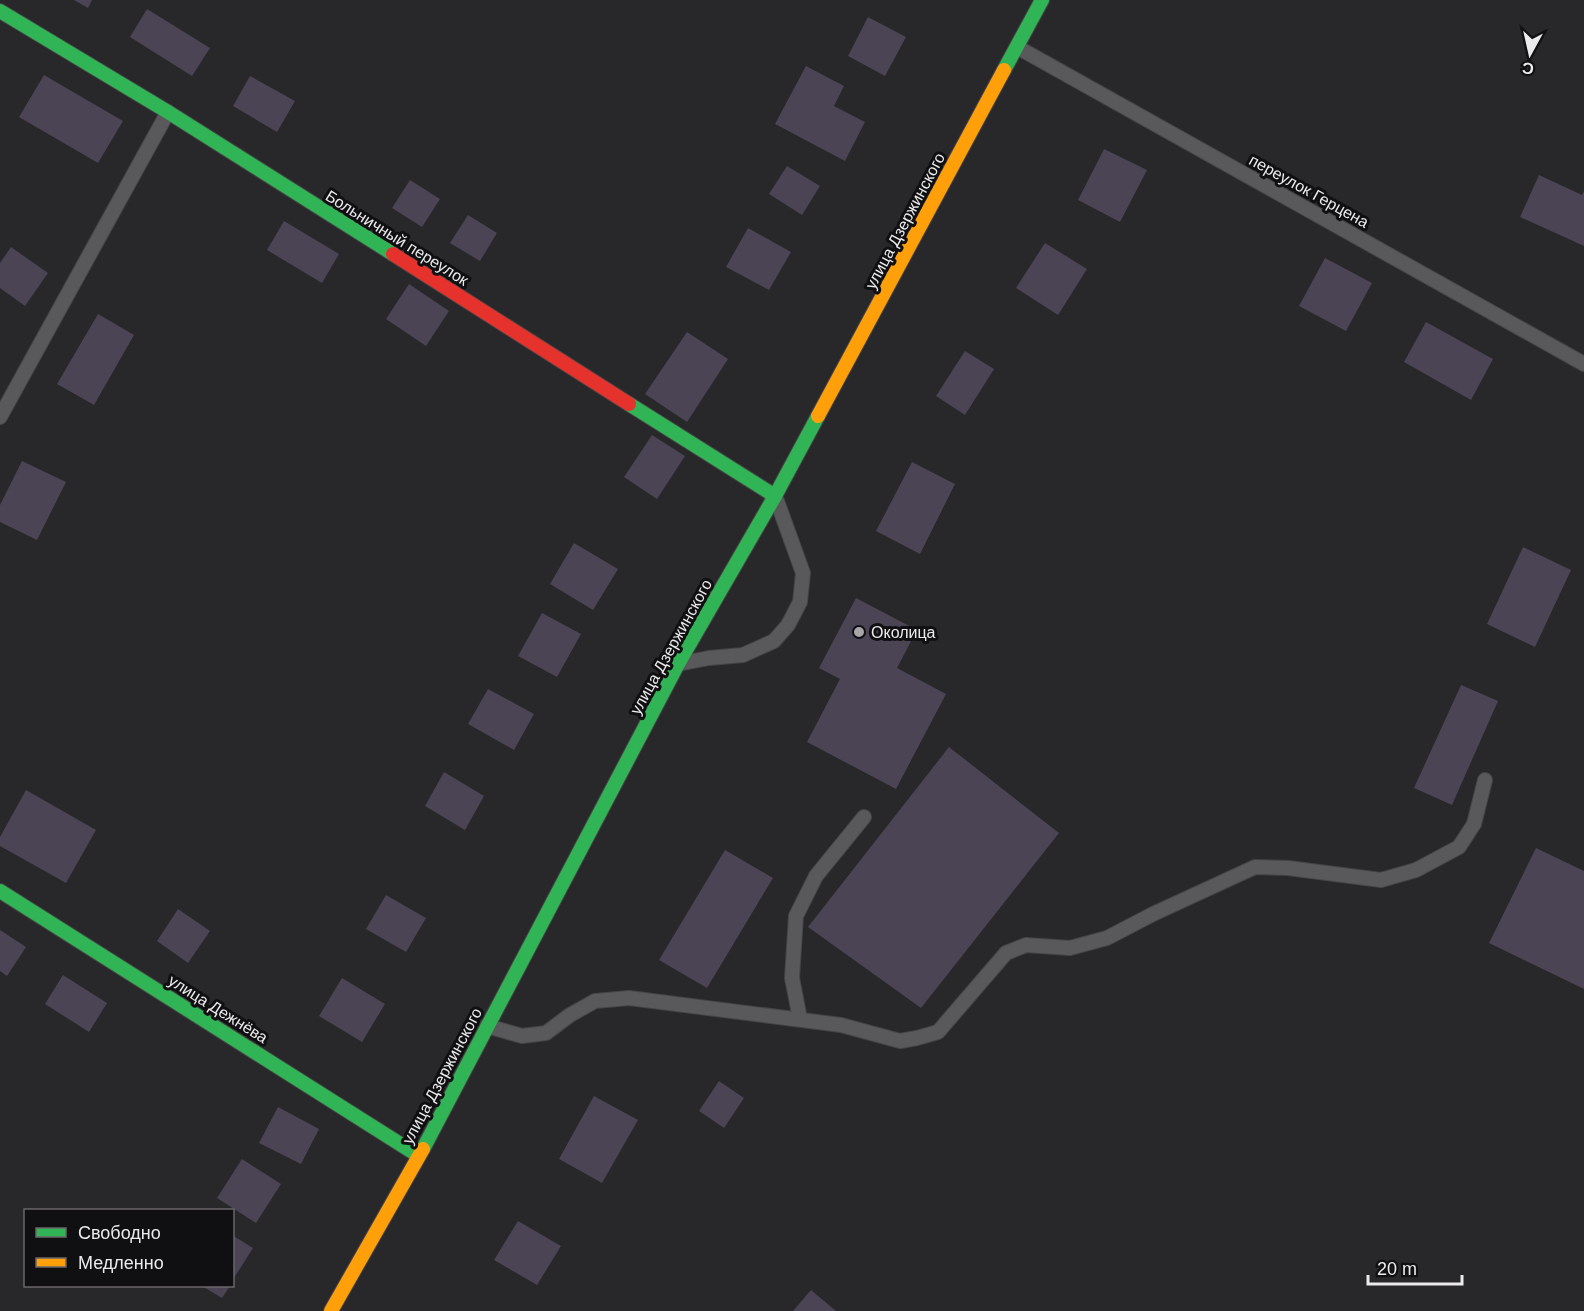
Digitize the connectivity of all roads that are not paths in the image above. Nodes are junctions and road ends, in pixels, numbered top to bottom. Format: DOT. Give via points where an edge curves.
graph roads {
  1 [pos="1042,0"];
  2 [pos="0,11"];
  3 [pos="1017,47"];
  4 [pos="168,112"];
  5 [pos="1584,364"];
  6 [pos="0,417"];
  7 [pos="775,496"];
  8 [pos="678,664"];
  9 [pos="1485,780"];
  10 [pos="864,818"];
  11 [pos="0,891"];
  12 [pos="800,1019"];
  13 [pos="487,1026"];
  14 [pos="419,1155"];
  15 [pos="331,1311"];
  1 -- 3 [label="main road, улица Дзержинского"];
  2 -- 4 [label="main road, Больничный переулок"];
  3 -- 5 [label="lane, переулок Герцена"];
  3 -- 7 [label="main road, улица Дзержинского"];
  4 -- 6 [label="lane"];
  4 -- 7 [label="main road, Больничный переулок"];
  7 -- 8 [label="main road, улица Дзержинского"];
  7 -- 8 [label="lane" via="803,573 800,602 788,625 774,641 743,655"];
  8 -- 13 [label="main road, улица Дзержинского"];
  9 -- 12 [label="lane" via="1474,824 1459,847 1416,870 1381,880 1255,867 1107,939 1070,948 1026,945 1006,953 938,1032 917,1038 900,1041"];
  10 -- 12 [label="lane" via="816,876 796,916 792,978"];
  11 -- 14 [label="main road, улица Дежнёва"];
  12 -- 13 [label="lane" via="628,998 596,1000 546,1033 522,1036"];
  13 -- 14 [label="main road, улица Дзержинского"];
  14 -- 15 [label="main road, улица Дзержинского"];
}
